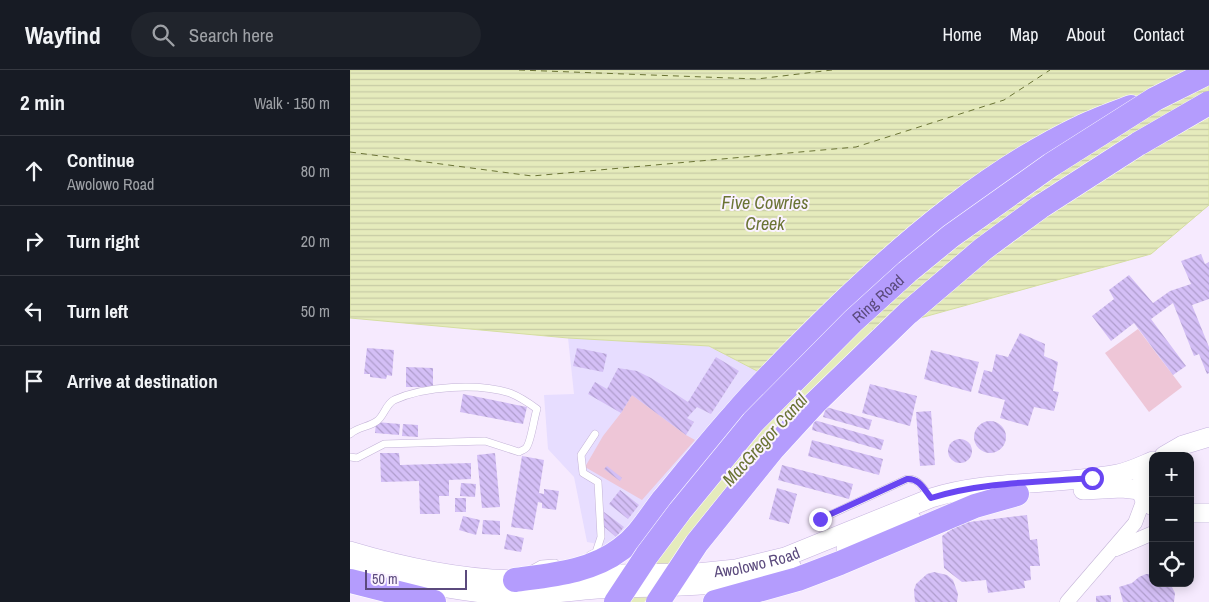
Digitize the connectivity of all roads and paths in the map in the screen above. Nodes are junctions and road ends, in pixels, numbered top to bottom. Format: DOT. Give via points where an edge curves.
graph roads {
  1 [pos="1209,72"];
  2 [pos="1155,98"];
  3 [pos="1209,103"];
  4 [pos="350,434"];
  5 [pos="594,434"];
  6 [pos="1208,436"];
  7 [pos="1171,452"];
  8 [pos="350,456"];
  9 [pos="1149,463"];
  10 [pos="1149,470"];
  11 [pos="1017,494"];
  12 [pos="931,498"];
  13 [pos="1146,499"];
  14 [pos="820,519"];
  15 [pos="1149,535"];
  16 [pos="1113,550"];
  17 [pos="350,551"];
  18 [pos="584,558"];
  19 [pos="564,562"];
  20 [pos="350,568"];
  21 [pos="692,579"];
  22 [pos="515,580"];
  23 [pos="350,581"];
  24 [pos="614,588"];
  25 [pos="434,602"];
  26 [pos="658,602"];
  27 [pos="715,602"];
  28 [pos="1067,602"];
  1 -- 2 [label="highway, Ring Road, bridge"];
  2 -- 22 [label="highway, bridge" via="1084,126 1043,148 940,216 894,254 750,396 704,449 639,534 621,550 582,568"];
  2 -- 24 [label="highway, Ring Road, bridge" via="951,236 907,272 798,375 747,430"];
  3 -- 26 [label="highway, Ring Road, bridge" via="1040,207 983,249 908,313 815,403 772,450 697,543"];
  4 -- 8 [label="lane" via="378,420 392,401 415,392 482,388 510,393 537,409 530,441 519,452 485,441 384,444 357,458"];
  5 -- 18 [label="lane" via="581,455 583,473 598,482 600,537 596,552"];
  6 -- 7 [label="main road"];
  9 -- 12 [label="main road, Awolowo Road" via="1119,474 992,486"];
  10 -- 13 [label="main road" via="1143,478"];
  11 -- 13 [label="main road, Awolowo Road" via="1113,488"];
  11 -- 21 [label="main road, Awolowo Road" via="975,499 936,511 829,556 760,577 722,583"];
  11 -- 27 [label="highway" via="975,506 840,564"];
  12 -- 14 [label="lane" via="918,481 907,479"];
  12 -- 21 [label="main road, Awolowo Road" via="785,557"];
  13 -- 16 [label="street" via="1135,523"];
  15 -- 16 [label="street"];
  16 -- 28 [label="street"];
  17 -- 22 [label="main road, Awolowo Road" via="437,571"];
  19 -- 22 [label="lane" via="541,564"];
  20 -- 24 [label="main road, Awolowo Road" via="435,586 510,595"];
  21 -- 24 [label="main road, Awolowo Road, bridge"];
  22 -- 24 [label="main road, Awolowo Road" via="560,579"];
  23 -- 25 [label="highway"];
}
